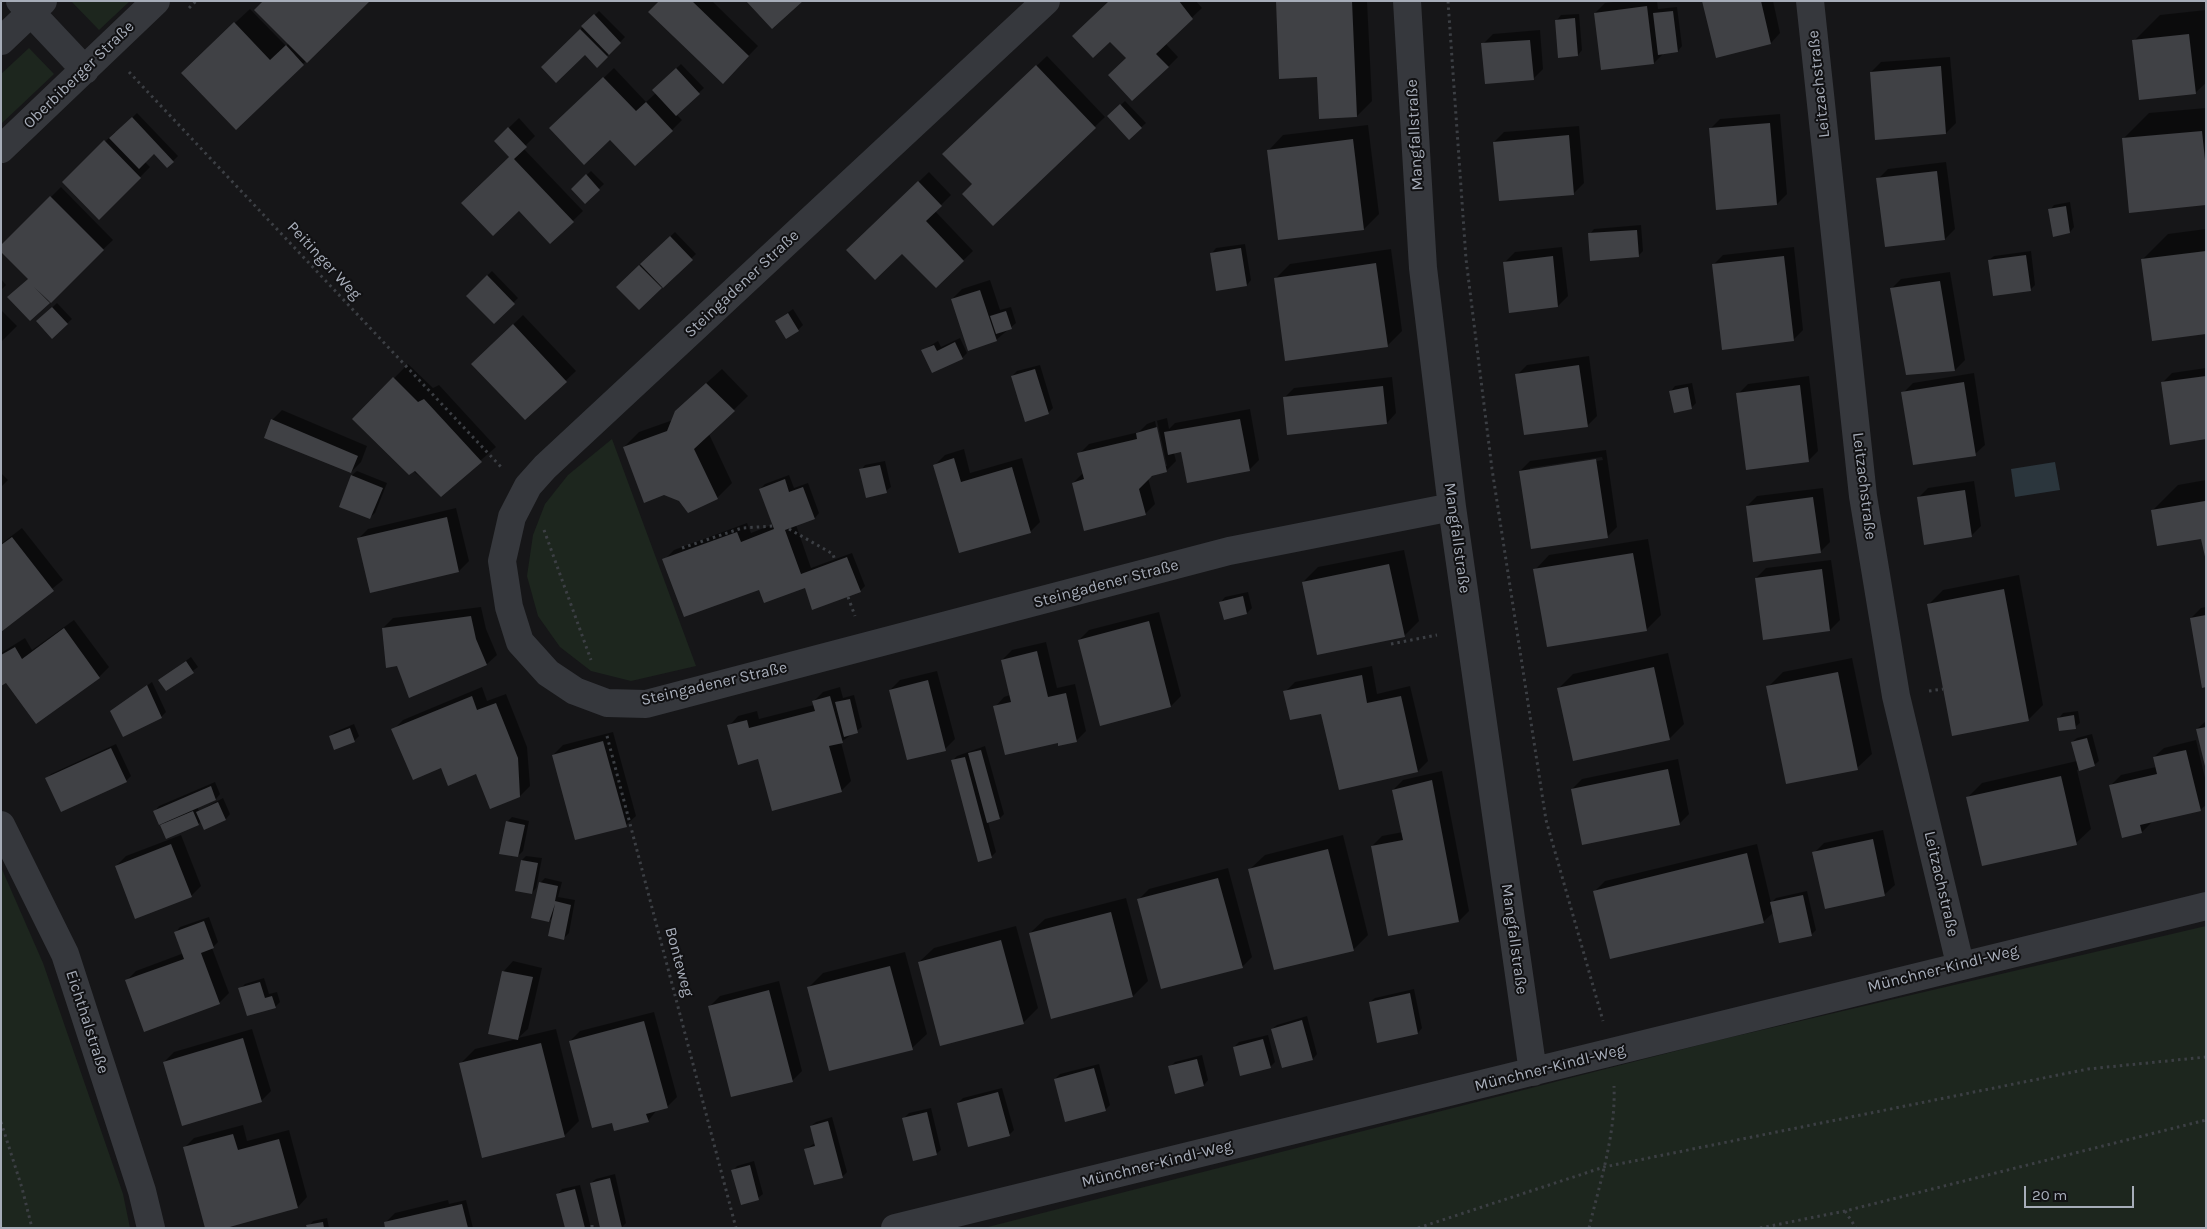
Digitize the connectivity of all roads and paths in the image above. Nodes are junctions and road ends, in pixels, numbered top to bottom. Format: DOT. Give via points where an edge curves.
graph roads {
  1 [pos="156,1"];
  2 [pos="1046,1"];
  3 [pos="1407,1"];
  4 [pos="1448,1"];
  5 [pos="1810,1"];
  6 [pos="31,5"];
  7 [pos="1,41"];
  8 [pos="107,48"];
  9 [pos="85,70"];
  10 [pos="1,149"];
  11 [pos="528,486"];
  12 [pos="1452,507"];
  13 [pos="773,526"];
  14 [pos="789,528"];
  15 [pos="682,548"];
  16 [pos="836,561"];
  17 [pos="1470,629"];
  18 [pos="1391,644"];
  19 [pos="607,703"];
  20 [pos="1,824"];
  21 [pos="2206,906"];
  22 [pos="1960,964"];
  23 [pos="1612,1053"];
  24 [pos="2206,1057"];
  25 [pos="1533,1072"];
  26 [pos="2206,1120"];
  27 [pos="1,1122"];
  28 [pos="1604,1167"];
  29 [pos="1845,1211"];
  30 [pos="32,1228"];
  31 [pos="151,1228"];
  32 [pos="736,1228"];
  33 [pos="895,1228"];
  34 [pos="1418,1228"];
  35 [pos="1590,1228"];
  36 [pos="1760,1228"];
  37 [pos="1856,1228"];
  1 -- 8 [label="street, Oberbiberger Straße"];
  2 -- 11 [label="street, Steingadener Straße"];
  3 -- 12 [label="street, Mangfallstraße" via="1423,268"];
  4 -- 23 [label="path" via="1470,288 1492,468 1546,820"];
  5 -- 22 [label="street, Leitzachstraße" via="1863,496 1896,696"];
  6 -- 7 [label="street"];
  6 -- 9 [label="street"];
  8 -- 9 [label="street, Oberbiberger Straße"];
  8 -- 11 [label="path, Peitinger Weg" via="505,472"];
  9 -- 10 [label="street, Oberbiberger Straße"];
  11 -- 19 [label="path"];
  11 -- 19 [label="street, Steingadener Straße" via="512,517 502,561 508,607 520,642 548,672 576,691"];
  12 -- 17 [label="street, Mangfallstraße"];
  12 -- 19 [label="street, Steingadener Straße" via="1229,551 646,704"];
  13 -- 15 [label="path" via="742,528"];
  14 -- 16 [label="path" via="833,554"];
  17 -- 18 [label="path"];
  17 -- 25 [label="street, Mangfallstraße"];
  19 -- 32 [label="path, Bonteweg" via="604,726"];
  20 -- 31 [label="street, Eichthalstraße" via="65,954"];
  21 -- 22 [label="street, Münchner-Kindl-Weg"];
  22 -- 23 [label="street, Münchner-Kindl-Weg"];
  23 -- 25 [label="street, Münchner-Kindl-Weg"];
  23 -- 28 [label="path" via="1615,1106"];
  24 -- 28 [label="path" via="2088,1068"];
  25 -- 33 [label="street, Münchner-Kindl-Weg"];
  26 -- 29 [label="path"];
  27 -- 30 [label="path"];
  28 -- 34 [label="path"];
  28 -- 35 [label="path"];
  29 -- 36 [label="path"];
  29 -- 37 [label="path"];
}
